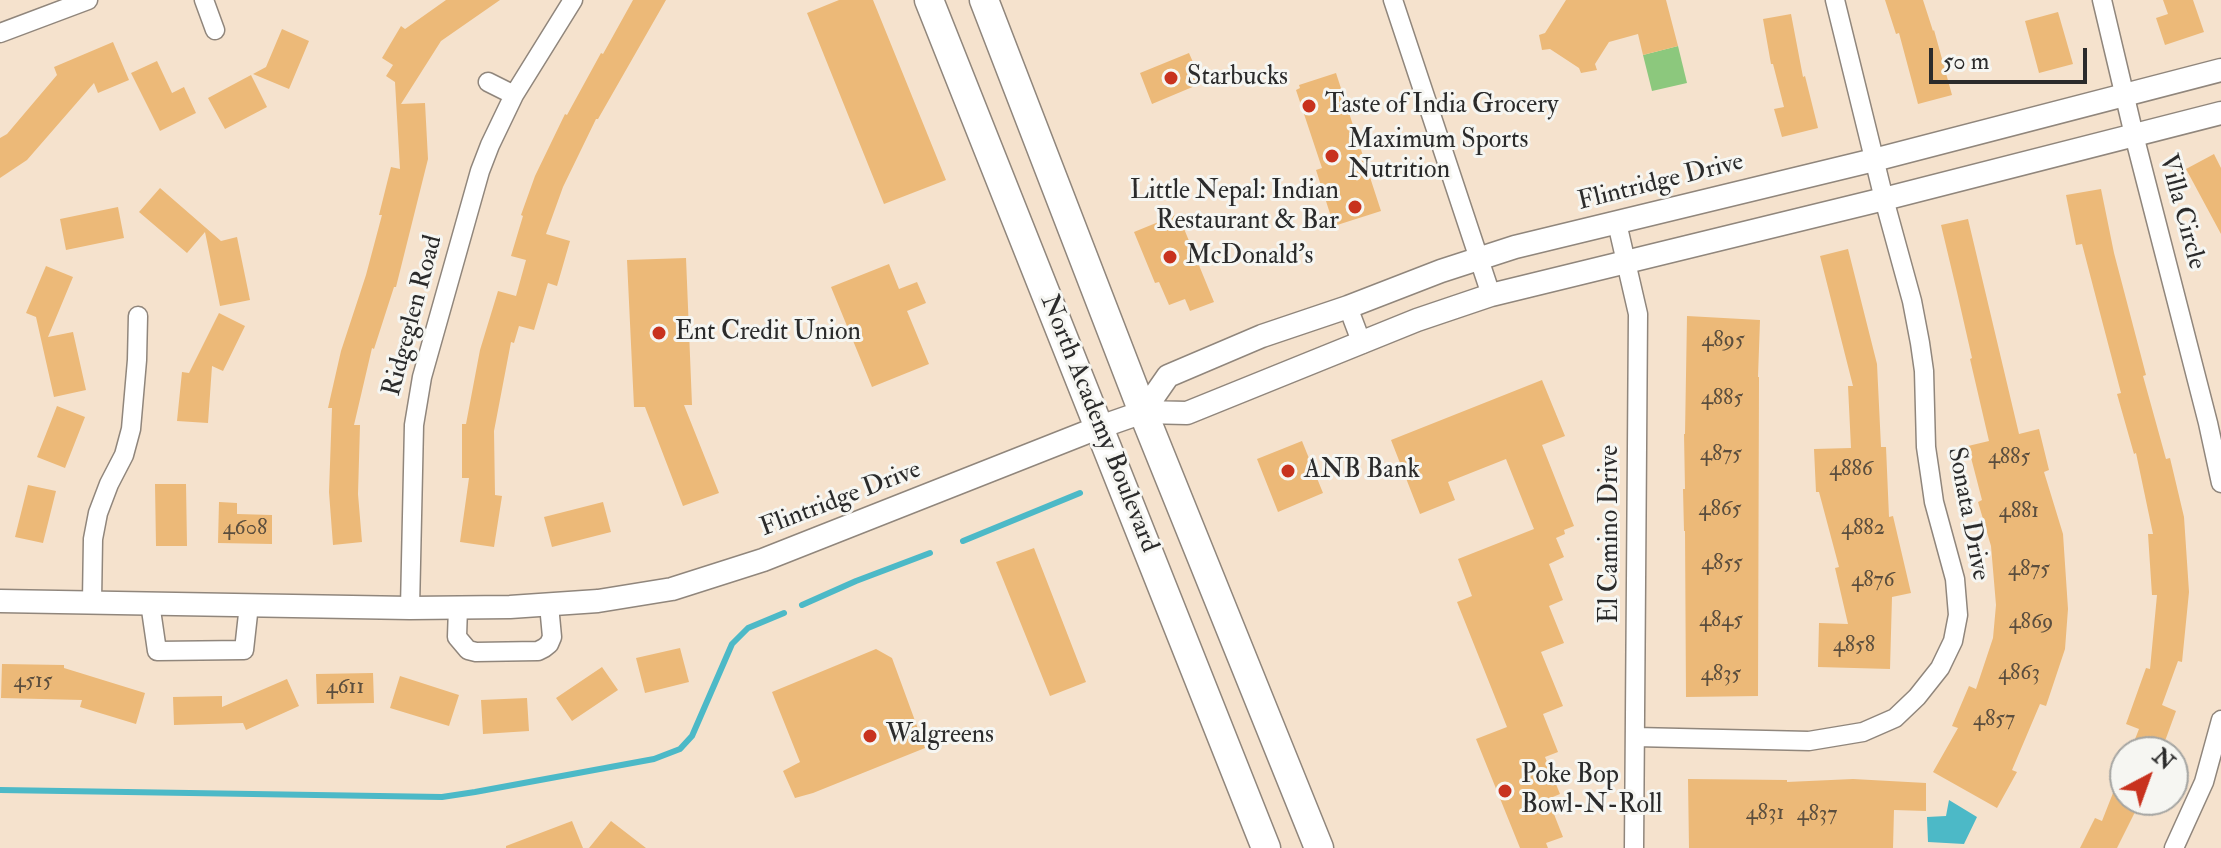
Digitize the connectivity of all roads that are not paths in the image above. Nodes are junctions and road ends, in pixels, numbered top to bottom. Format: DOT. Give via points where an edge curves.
graph roads {
  1 [pos="88,0"];
  2 [pos="204,0"];
  3 [pos="573,0"];
  4 [pos="929,0"];
  5 [pos="984,0"];
  6 [pos="1393,0"];
  7 [pos="1835,0"];
  8 [pos="2102,0"];
  9 [pos="215,30"];
  10 [pos="0,33"];
  11 [pos="2221,70"];
  12 [pos="488,82"];
  13 [pos="2125,93"];
  14 [pos="514,95"];
  15 [pos="2221,113"];
  16 [pos="2134,135"];
  17 [pos="1874,160"];
  18 [pos="1884,199"];
  19 [pos="1617,223"];
  20 [pos="1478,259"];
  21 [pos="1626,261"];
  22 [pos="1491,295"];
  23 [pos="1348,307"];
  24 [pos="138,316"];
  25 [pos="1362,344"];
  26 [pos="1143,412"];
  27 [pos="1100,427"];
  28 [pos="2221,483"];
  29 [pos="0,601"];
  30 [pos="92,601"];
  31 [pos="150,603"];
  32 [pos="249,605"];
  33 [pos="549,605"];
  34 [pos="458,607"];
  35 [pos="410,608"];
  36 [pos="2221,720"];
  37 [pos="1636,737"];
  38 [pos="1266,848"];
  39 [pos="1319,848"];
  40 [pos="1634,848"];
  41 [pos="2174,848"];
  1 -- 10 [label="street"];
  2 -- 9 [label="street"];
  3 -- 14 [label="street, Ridgeglen Road"];
  4 -- 27 [label="highway, North Academy Boulevard"];
  5 -- 26 [label="highway, North Academy Boulevard"];
  6 -- 20 [label="street"];
  7 -- 17 [label="street, Sonata Drive"];
  8 -- 13 [label="street, Villa Circle"];
  11 -- 13 [label="street, Flintridge Drive"];
  12 -- 14 [label="street"];
  13 -- 16 [label="street, Villa Circle"];
  13 -- 17 [label="street, Flintridge Drive"];
  14 -- 35 [label="street, Ridgeglen Road" via="480,171 422,377 414,425"];
  15 -- 16 [label="street, Flintridge Drive"];
  16 -- 18 [label="street, Flintridge Drive"];
  16 -- 28 [label="street, Villa Circle"];
  17 -- 18 [label="street, Sonata Drive"];
  17 -- 19 [label="street, Flintridge Drive"];
  18 -- 21 [label="street, Flintridge Drive"];
  18 -- 37 [label="street, Sonata Drive" via="1920,343 1934,502 1955,579 1958,615 1953,641 1917,697 1895,718 1863,732 1809,741"];
  19 -- 20 [label="street, Flintridge Drive"];
  19 -- 21 [label="street, El Camino Drive"];
  20 -- 22 [label="street"];
  20 -- 23 [label="street, Flintridge Drive"];
  21 -- 22 [label="street, Flintridge Drive"];
  21 -- 37 [label="street, El Camino Drive" via="1638,314"];
  22 -- 25 [label="street, Flintridge Drive"];
  23 -- 25 [label="street"];
  23 -- 26 [label="street, Flintridge Drive" via="1168,376"];
  24 -- 30 [label="street" via="131,429 98,513"];
  25 -- 26 [label="street, Flintridge Drive" via="1187,413"];
  26 -- 27 [label="street, Flintridge Drive"];
  26 -- 39 [label="highway, North Academy Boulevard"];
  27 -- 33 [label="street, Flintridge Drive" via="733,571 641,595"];
  27 -- 38 [label="highway, North Academy Boulevard"];
  29 -- 30 [label="street, Flintridge Drive"];
  30 -- 31 [label="street, Flintridge Drive"];
  31 -- 32 [label="street, Flintridge Drive"];
  31 -- 32 [label="street" via="157,651 244,650"];
  32 -- 35 [label="street, Flintridge Drive"];
  33 -- 34 [label="street, Flintridge Drive"];
  33 -- 34 [label="street" via="552,637 538,651 468,650 457,637"];
  34 -- 35 [label="street, Flintridge Drive"];
  36 -- 41 [label="street" via="2204,782"];
  37 -- 40 [label="street, El Camino Drive"];
}
